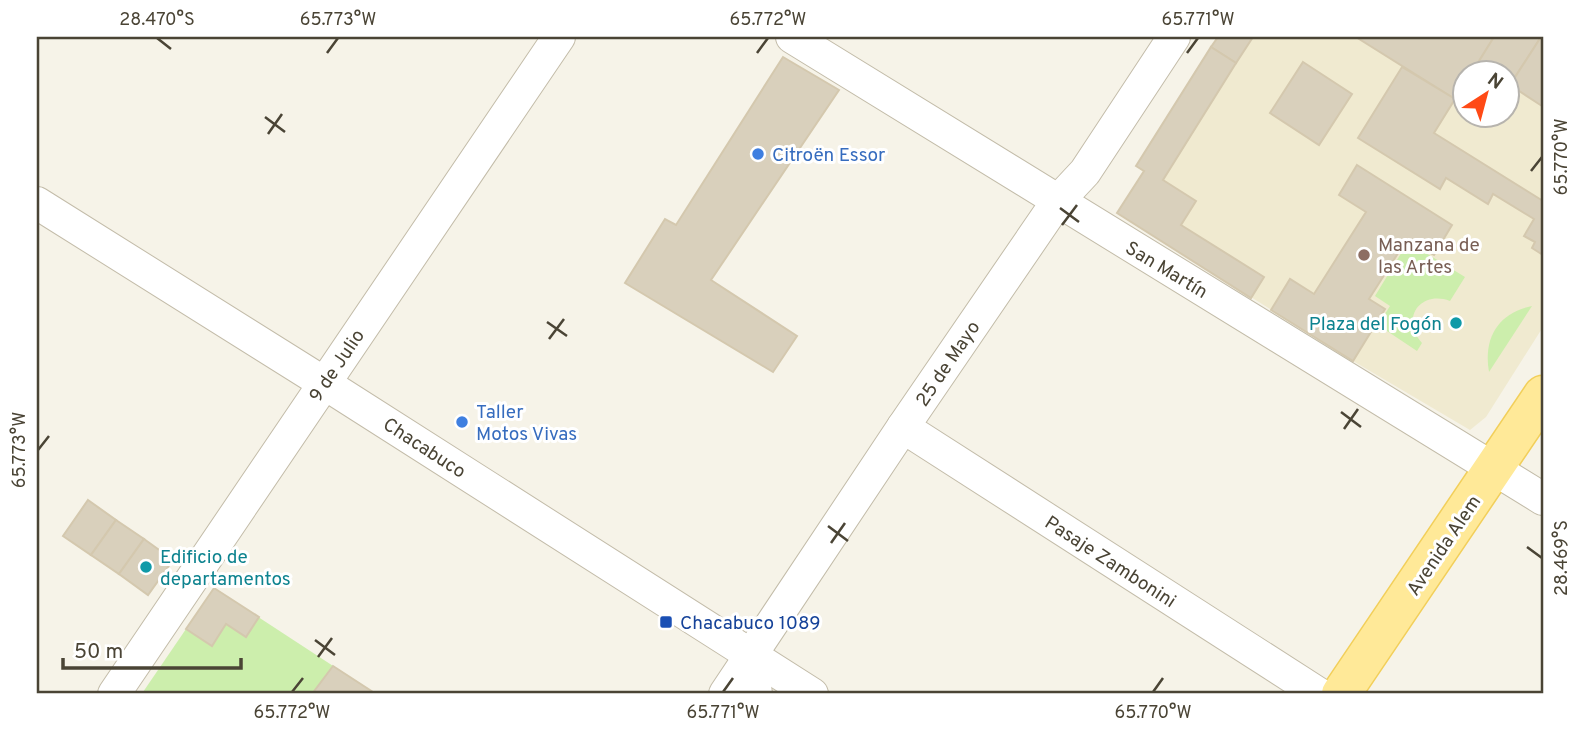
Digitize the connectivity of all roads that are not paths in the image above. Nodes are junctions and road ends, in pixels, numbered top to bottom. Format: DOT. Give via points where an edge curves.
graph roads {
  1 [pos="559,37"];
  2 [pos="792,37"];
  3 [pos="1174,37"];
  4 [pos="1057,202"];
  5 [pos="37,203"];
  6 [pos="324,383"];
  7 [pos="1543,395"];
  8 [pos="903,427"];
  9 [pos="1496,468"];
  10 [pos="1543,499"];
  11 [pos="751,656"];
  12 [pos="114,694"];
  13 [pos="725,694"];
  14 [pos="757,694"];
  15 [pos="812,694"];
  16 [pos="1319,694"];
  17 [pos="1341,694"];
  1 -- 6 [label="street, 9 de Julio"];
  2 -- 4 [label="street, San Martín"];
  3 -- 4 [label="street, 25 de Mayo" via="1085,172"];
  4 -- 8 [label="street, 25 de Mayo"];
  4 -- 9 [label="street, San Martín"];
  5 -- 6 [label="street, Chacabuco"];
  6 -- 11 [label="street, Chacabuco"];
  6 -- 12 [label="street, 9 de Julio"];
  7 -- 9 [label="main road, Avenida Alem"];
  8 -- 11 [label="street, 25 de Mayo"];
  8 -- 16 [label="street, Pasaje Zambonini"];
  9 -- 10 [label="street, San Martín"];
  9 -- 17 [label="main road, Avenida Alem"];
  11 -- 13 [label="street, 25 de Mayo"];
  11 -- 14 [label="street"];
  11 -- 15 [label="street, Chacabuco"];
}
